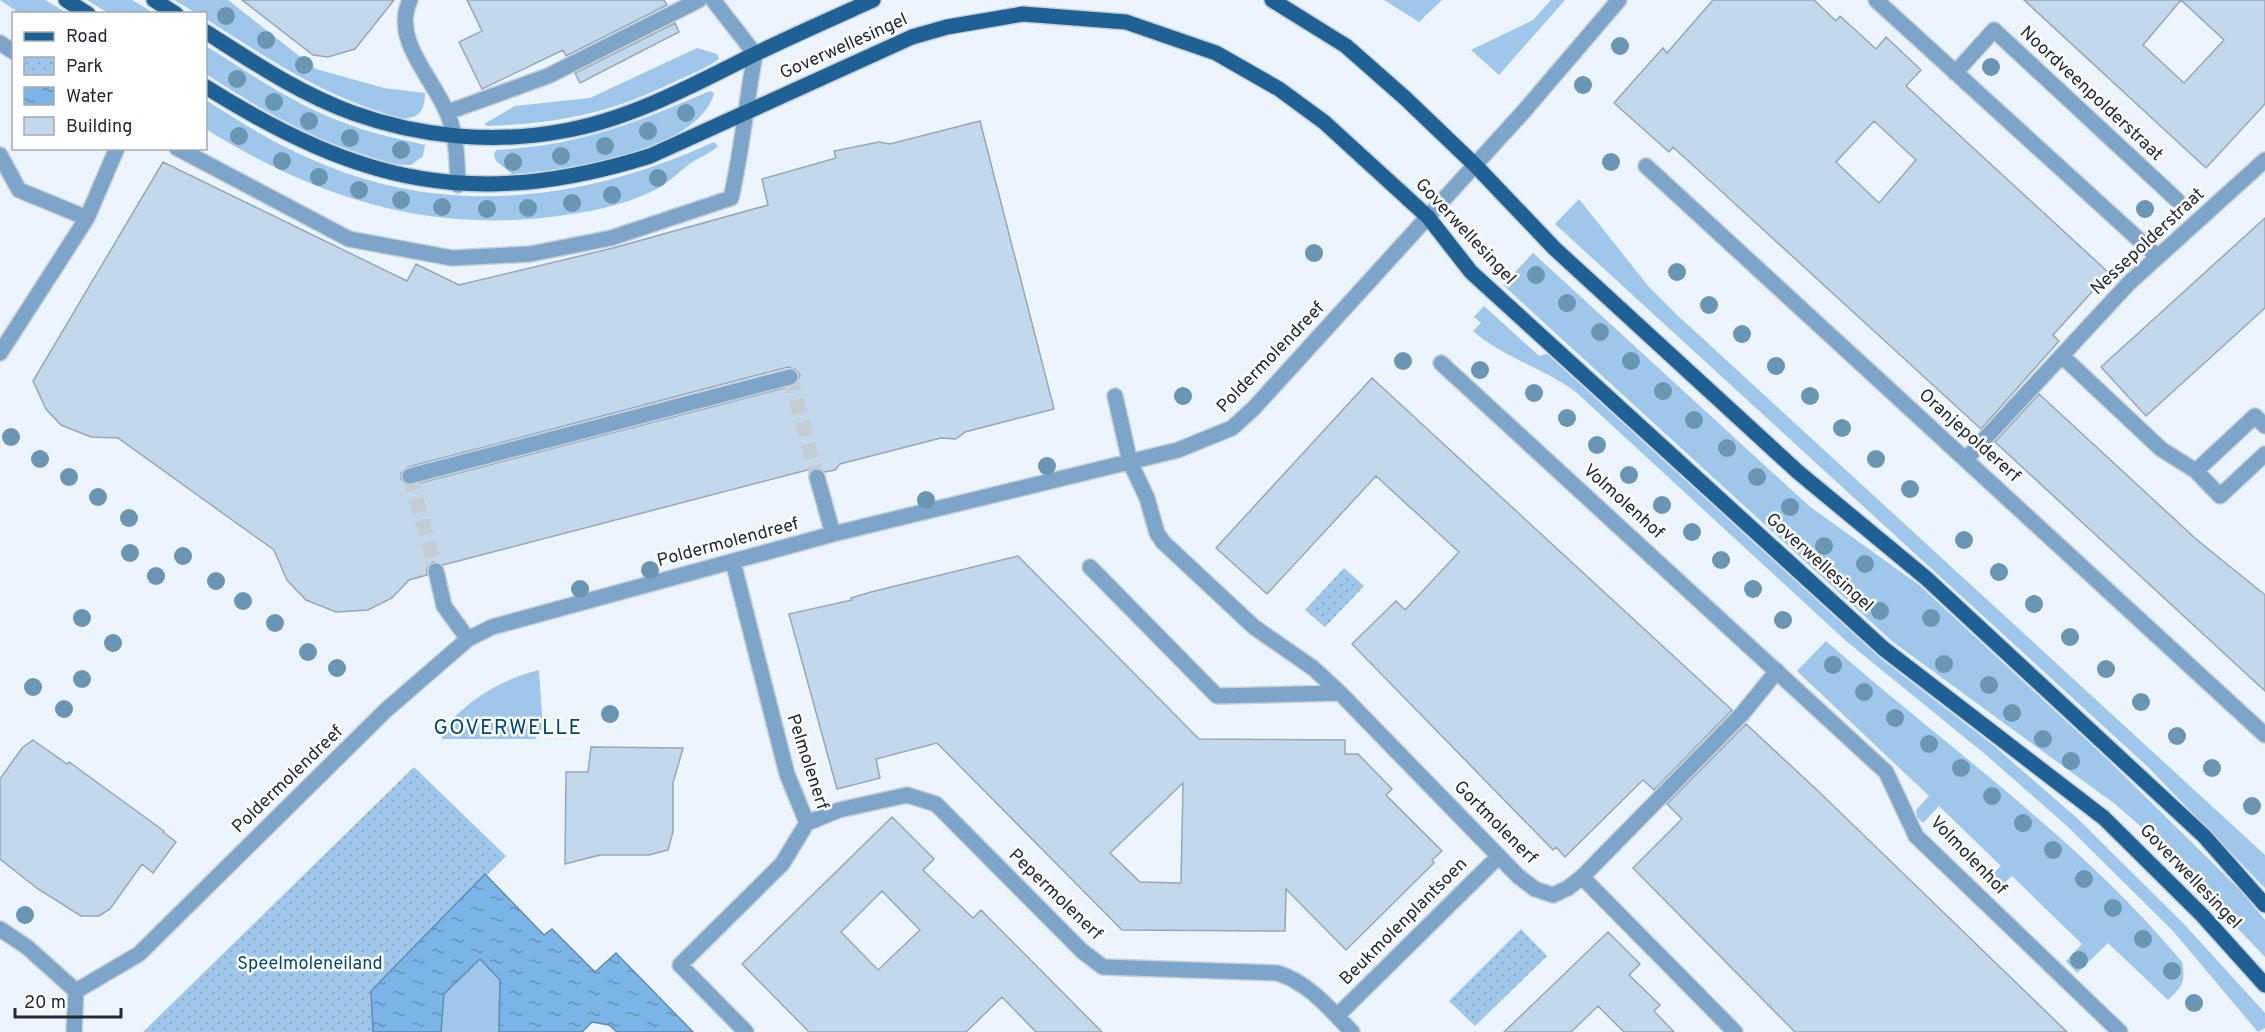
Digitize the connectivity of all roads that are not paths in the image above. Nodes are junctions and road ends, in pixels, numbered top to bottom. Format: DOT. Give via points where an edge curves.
graph roads {
  1 [pos="66,0"];
  2 [pos="154,0"];
  3 [pos="410,0"];
  4 [pos="699,0"];
  5 [pos="713,0"];
  6 [pos="873,0"];
  7 [pos="1272,0"];
  8 [pos="1619,0"];
  9 [pos="1876,0"];
  10 [pos="85,12"];
  11 [pos="173,12"];
  12 [pos="207,33"];
  13 [pos="755,54"];
  14 [pos="1955,73"];
  15 [pos="207,88"];
  16 [pos="448,112"];
  17 [pos="744,114"];
  18 [pos="456,136"];
  19 [pos="116,150"];
  20 [pos="181,150"];
  21 [pos="0,155"];
  22 [pos="2265,160"];
  23 [pos="1475,165"];
  24 [pos="1646,166"];
  25 [pos="458,184"];
  26 [pos="2177,200"];
  27 [pos="1428,217"];
  28 [pos="87,218"];
  29 [pos="2158,257"];
  30 [pos="0,353"];
  31 [pos="2062,356"];
  32 [pos="1441,363"];
  33 [pos="790,377"];
  34 [pos="1115,396"];
  35 [pos="2265,426"];
  36 [pos="2265,454"];
  37 [pos="1966,459"];
  38 [pos="1130,462"];
  39 [pos="2196,471"];
  40 [pos="410,476"];
  41 [pos="817,477"];
  42 [pos="833,534"];
  43 [pos="733,562"];
  44 [pos="1089,567"];
  45 [pos="436,571"];
  46 [pos="468,639"];
  47 [pos="1777,671"];
  48 [pos="1340,693"];
  49 [pos="2265,735"];
  50 [pos="807,823"];
  51 [pos="1499,856"];
  52 [pos="1582,877"];
  53 [pos="2265,905"];
  54 [pos="0,929"];
  55 [pos="2265,985"];
  56 [pos="76,991"];
  57 [pos="1336,1016"];
  58 [pos="74,1032"];
  59 [pos="746,1032"];
  60 [pos="1352,1032"];
  61 [pos="1735,1032"];
  62 [pos="2120,1032"];
  1 -- 10 [label="main road"];
  2 -- 11 [label="main road"];
  3 -- 16 [label="street" via="405,11 406,37"];
  4 -- 16 [label="street" via="548,76"];
  5 -- 13 [label="street, Goverwellesingel"];
  6 -- 13 [label="main road, Goverwellesingel"];
  7 -- 23 [label="main road, Goverwellesingel" via="1346,46"];
  8 -- 23 [label="street, Poldermolendreef"];
  9 -- 14 [label="street"];
  12 -- 18 [label="main road, Goverwellesingel" via="301,90 351,112 404,129"];
  13 -- 17 [label="street"];
  13 -- 18 [label="main road, Goverwellesingel" via="634,111 564,131 500,137"];
  14 -- 26 [label="street, Noordveenpolderstraat" via="1994,30"];
  14 -- 29 [label="street"];
  15 -- 25 [label="main road, Goverwellesingel" via="316,149 405,177"];
  16 -- 18 [label="street"];
  17 -- 20 [label="street" via="743,145 731,198 611,238 530,254 452,258 349,239"];
  17 -- 25 [label="main road, Goverwellesingel" via="660,152 605,170 558,180"];
  17 -- 27 [label="main road, Goverwellesingel" via="912,37 947,27 1023,14 1126,22 1216,53 1279,89 1324,122"];
  18 -- 25 [label="street"];
  19 -- 28 [label="street"];
  21 -- 28 [label="street" via="19,190"];
  22 -- 29 [label="street, Nessepolderstraat"];
  23 -- 27 [label="street, Poldermolendreef"];
  23 -- 53 [label="main road, Goverwellesingel" via="1554,248 1798,472 1926,578 2204,836"];
  24 -- 37 [label="street, Oranjepoldererf"];
  27 -- 38 [label="street, Poldermolendreef" via="1232,428 1178,450"];
  27 -- 55 [label="main road, Goverwellesingel" via="1471,272 1884,649 2104,818 2202,915"];
  28 -- 30 [label="street"];
  29 -- 31 [label="street, Nessepolderstraat"];
  31 -- 37 [label="street, Nessepolderstraat"];
  31 -- 39 [label="street" via="2161,449"];
  32 -- 47 [label="street, Volmolenhof"];
  33 -- 40 [label="street"];
  34 -- 38 [label="street, Gortmolenerf"];
  35 -- 39 [label="street" via="2255,416"];
  36 -- 39 [label="street" via="2220,496"];
  37 -- 49 [label="street, Oranjepoldererf"];
  38 -- 42 [label="street, Poldermolendreef"];
  38 -- 48 [label="street, Gortmolenerf" via="1147,498 1156,533 1163,542 1254,627 1313,668"];
  41 -- 42 [label="street"];
  42 -- 43 [label="street, Poldermolendreef"];
  43 -- 46 [label="street, Poldermolendreef" via="492,627"];
  43 -- 50 [label="street, Pelmolenerf" via="787,774"];
  44 -- 48 [label="street" via="1218,696"];
  45 -- 46 [label="street" via="444,606"];
  46 -- 56 [label="street, Poldermolendreef" via="385,711 139,954"];
  47 -- 52 [label="street" via="1742,714"];
  47 -- 62 [label="street, Volmolenhof" via="1886,772 1916,836"];
  48 -- 51 [label="street, Gortmolenerf"];
  50 -- 57 [label="street, Pepermolenerf" via="839,810 907,795 936,804 1082,951 1103,967 1277,973 1308,989"];
  50 -- 59 [label="street, Pelmolenerf" via="782,864 680,965"];
  51 -- 52 [label="street, Gortmolenerf" via="1534,889 1553,895"];
  51 -- 57 [label="street, Beukmolenplantsoen"];
  52 -- 61 [label="street"];
  54 -- 56 [label="street" via="27,947"];
  56 -- 58 [label="street"];
  57 -- 60 [label="street, Pepermolenerf"];
}
